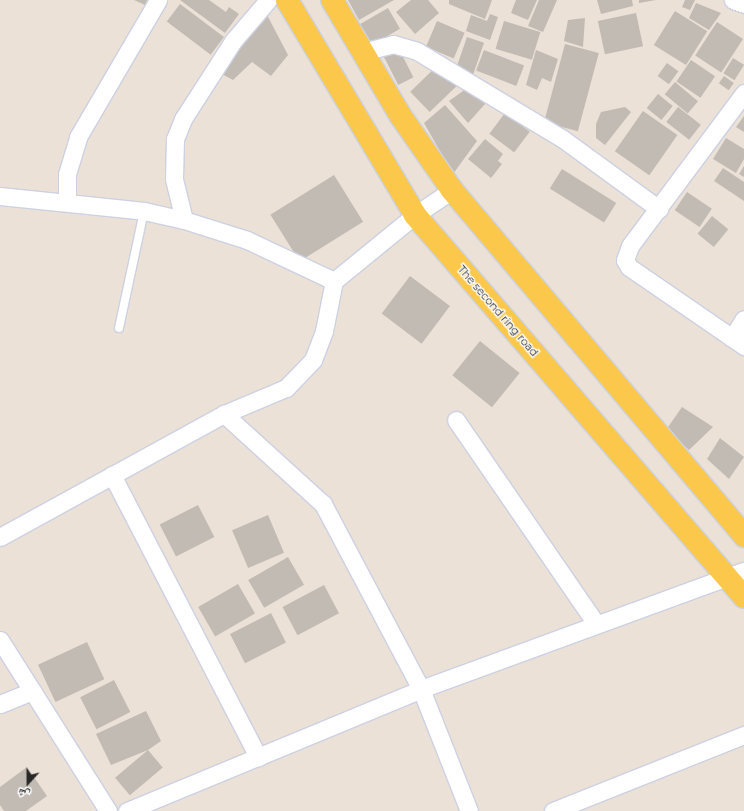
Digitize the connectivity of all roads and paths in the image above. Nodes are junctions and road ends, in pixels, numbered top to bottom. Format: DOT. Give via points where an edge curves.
graph roads {
  1 [pos="158,0"];
  2 [pos="268,0"];
  3 [pos="287,0"];
  4 [pos="332,0"];
  5 [pos="362,52"];
  6 [pos="743,97"];
  7 [pos="452,190"];
  8 [pos="0,196"];
  9 [pos="67,201"];
  10 [pos="659,208"];
  11 [pos="144,211"];
  12 [pos="415,215"];
  13 [pos="184,220"];
  14 [pos="334,281"];
  15 [pos="744,319"];
  16 [pos="119,328"];
  17 [pos="738,342"];
  18 [pos="224,414"];
  19 [pos="456,420"];
  20 [pos="112,475"];
  21 [pos="744,536"];
  22 [pos="0,537"];
  23 [pos="736,573"];
  24 [pos="744,597"];
  25 [pos="596,624"];
  26 [pos="0,640"];
  27 [pos="421,689"];
  28 [pos="32,691"];
  29 [pos="0,704"];
  30 [pos="744,735"];
  31 [pos="258,756"];
  32 [pos="108,811"];
  33 [pos="127,811"];
  34 [pos="469,811"];
  35 [pos="553,811"];
  1 -- 9 [label="street" via="78,137 67,174"];
  2 -- 13 [label="street" via="233,41 183,119 175,139 174,179"];
  3 -- 12 [label="main road, The second ring road"];
  4 -- 5 [label="main road"];
  5 -- 7 [label="main road" via="400,115"];
  5 -- 10 [label="street" via="393,44 424,54 563,139"];
  6 -- 10 [label="street"];
  7 -- 12 [label="street"];
  7 -- 21 [label="main road" via="608,379"];
  8 -- 9 [label="street"];
  9 -- 11 [label="street"];
  10 -- 17 [label="street" via="630,246 626,263"];
  11 -- 13 [label="street"];
  11 -- 16 [label="lane"];
  12 -- 14 [label="street"];
  12 -- 23 [label="main road, The second ring road"];
  13 -- 14 [label="street" via="247,240"];
  14 -- 18 [label="street" via="324,331 306,370 286,388"];
  15 -- 17 [label="street"];
  18 -- 20 [label="street"];
  18 -- 27 [label="street" via="323,504"];
  19 -- 25 [label="street"];
  20 -- 22 [label="street"];
  20 -- 31 [label="street"];
  23 -- 24 [label="main road, The second ring road"];
  23 -- 25 [label="street"];
  25 -- 27 [label="street"];
  26 -- 28 [label="street"];
  27 -- 31 [label="street"];
  27 -- 34 [label="street"];
  28 -- 29 [label="street"];
  28 -- 32 [label="street"];
  30 -- 35 [label="street"];
  31 -- 33 [label="street"];
}
